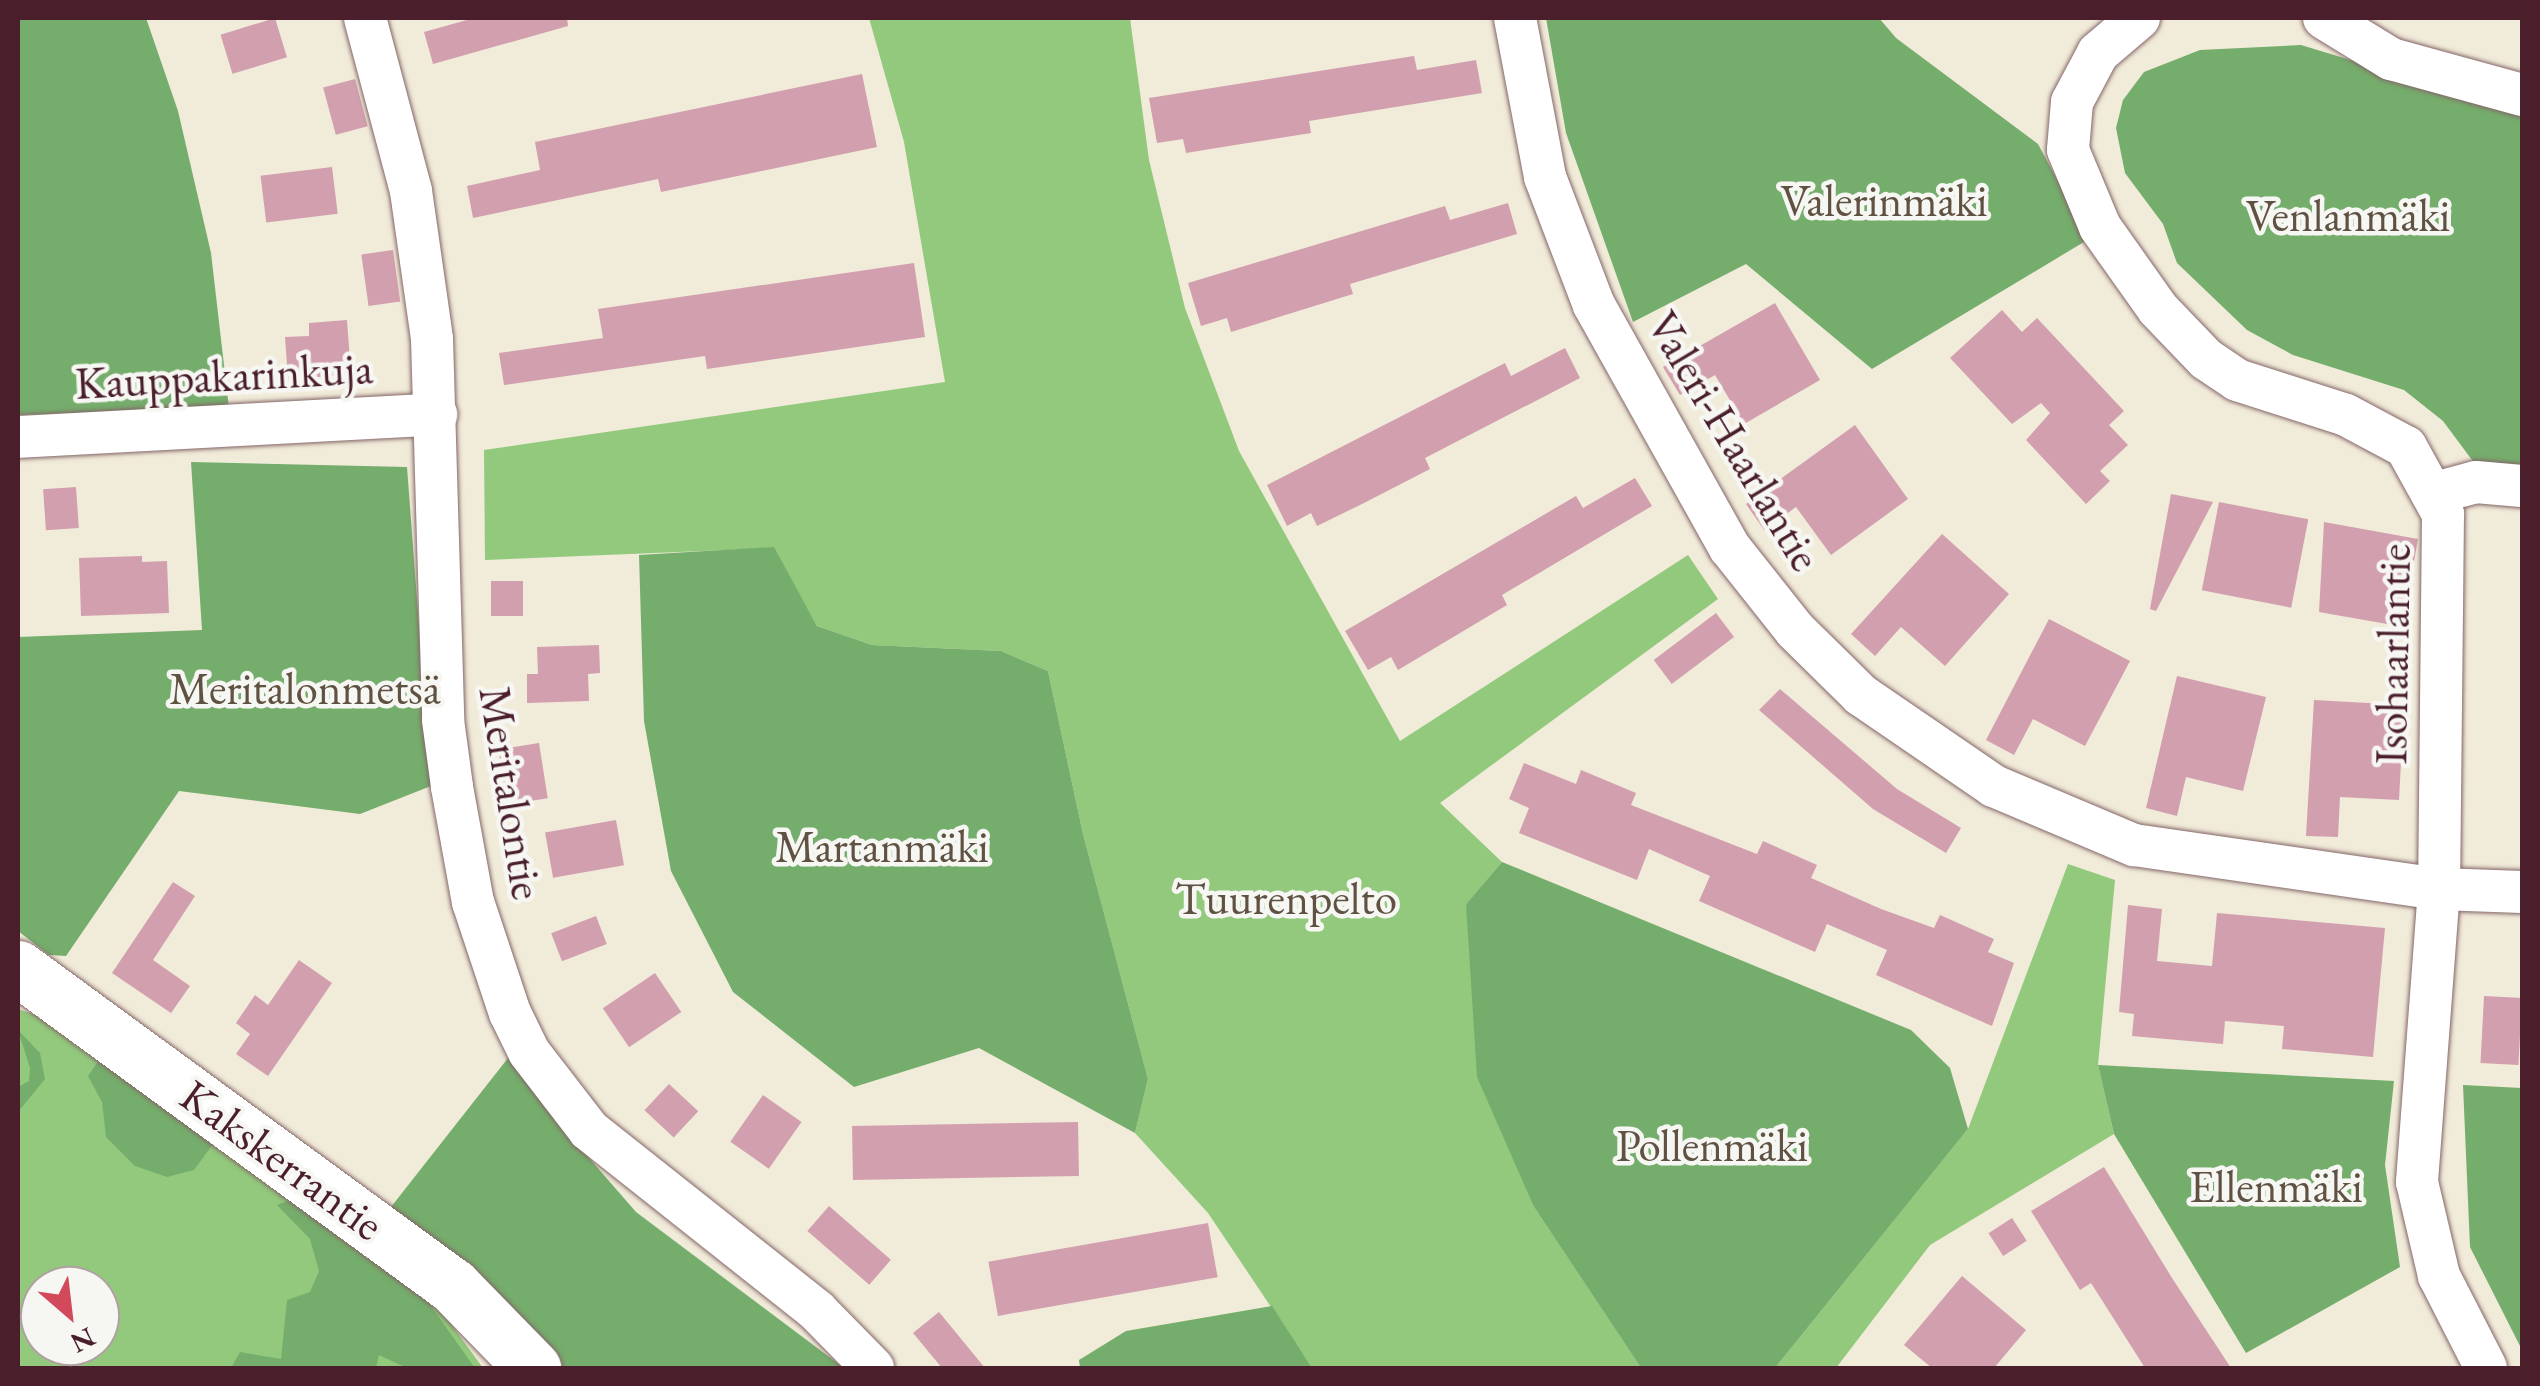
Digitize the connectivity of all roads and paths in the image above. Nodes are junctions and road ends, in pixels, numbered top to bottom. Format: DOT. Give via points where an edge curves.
graph roads {
  1 [pos="364,18"];
  2 [pos="1514,18"];
  3 [pos="2139,18"];
  4 [pos="2324,18"];
  5 [pos="2522,96"];
  6 [pos="436,414"];
  7 [pos="18,436"];
  8 [pos="2522,486"];
  9 [pos="2434,493"];
  10 [pos="2439,889"];
  11 [pos="2522,892"];
  12 [pos="18,968"];
  13 [pos="533,1368"];
  14 [pos="873,1368"];
  15 [pos="2486,1368"];
  1 -- 6 [label="street, Meritalontie" via="410,191"];
  2 -- 10 [label="street, Valeri-Haarlantie" via="1545,176 1594,305 1730,548 1766,597 1850,685 1904,730 1994,786 2134,845"];
  3 -- 9 [label="street, Isohaarlantie" via="2098,52 2072,102 2068,150 2100,227 2158,309 2206,358 2272,395 2380,430 2406,447"];
  4 -- 5 [label="street" via="2390,58"];
  6 -- 7 [label="street, Kauppakarinkuja"];
  6 -- 14 [label="street, Meritalontie" via="450,770 473,902 510,1013 529,1052 589,1130 817,1311"];
  8 -- 9 [label="street" via="2476,482"];
  9 -- 10 [label="street, Isohaarlantie" via="2446,536"];
  10 -- 11 [label="street, Valeri-Haarlantie"];
  10 -- 15 [label="street, Isohaarlantie" via="2417,1182 2439,1276"];
  12 -- 13 [label="street, Kakskerrantie" via="453,1286"];
}
